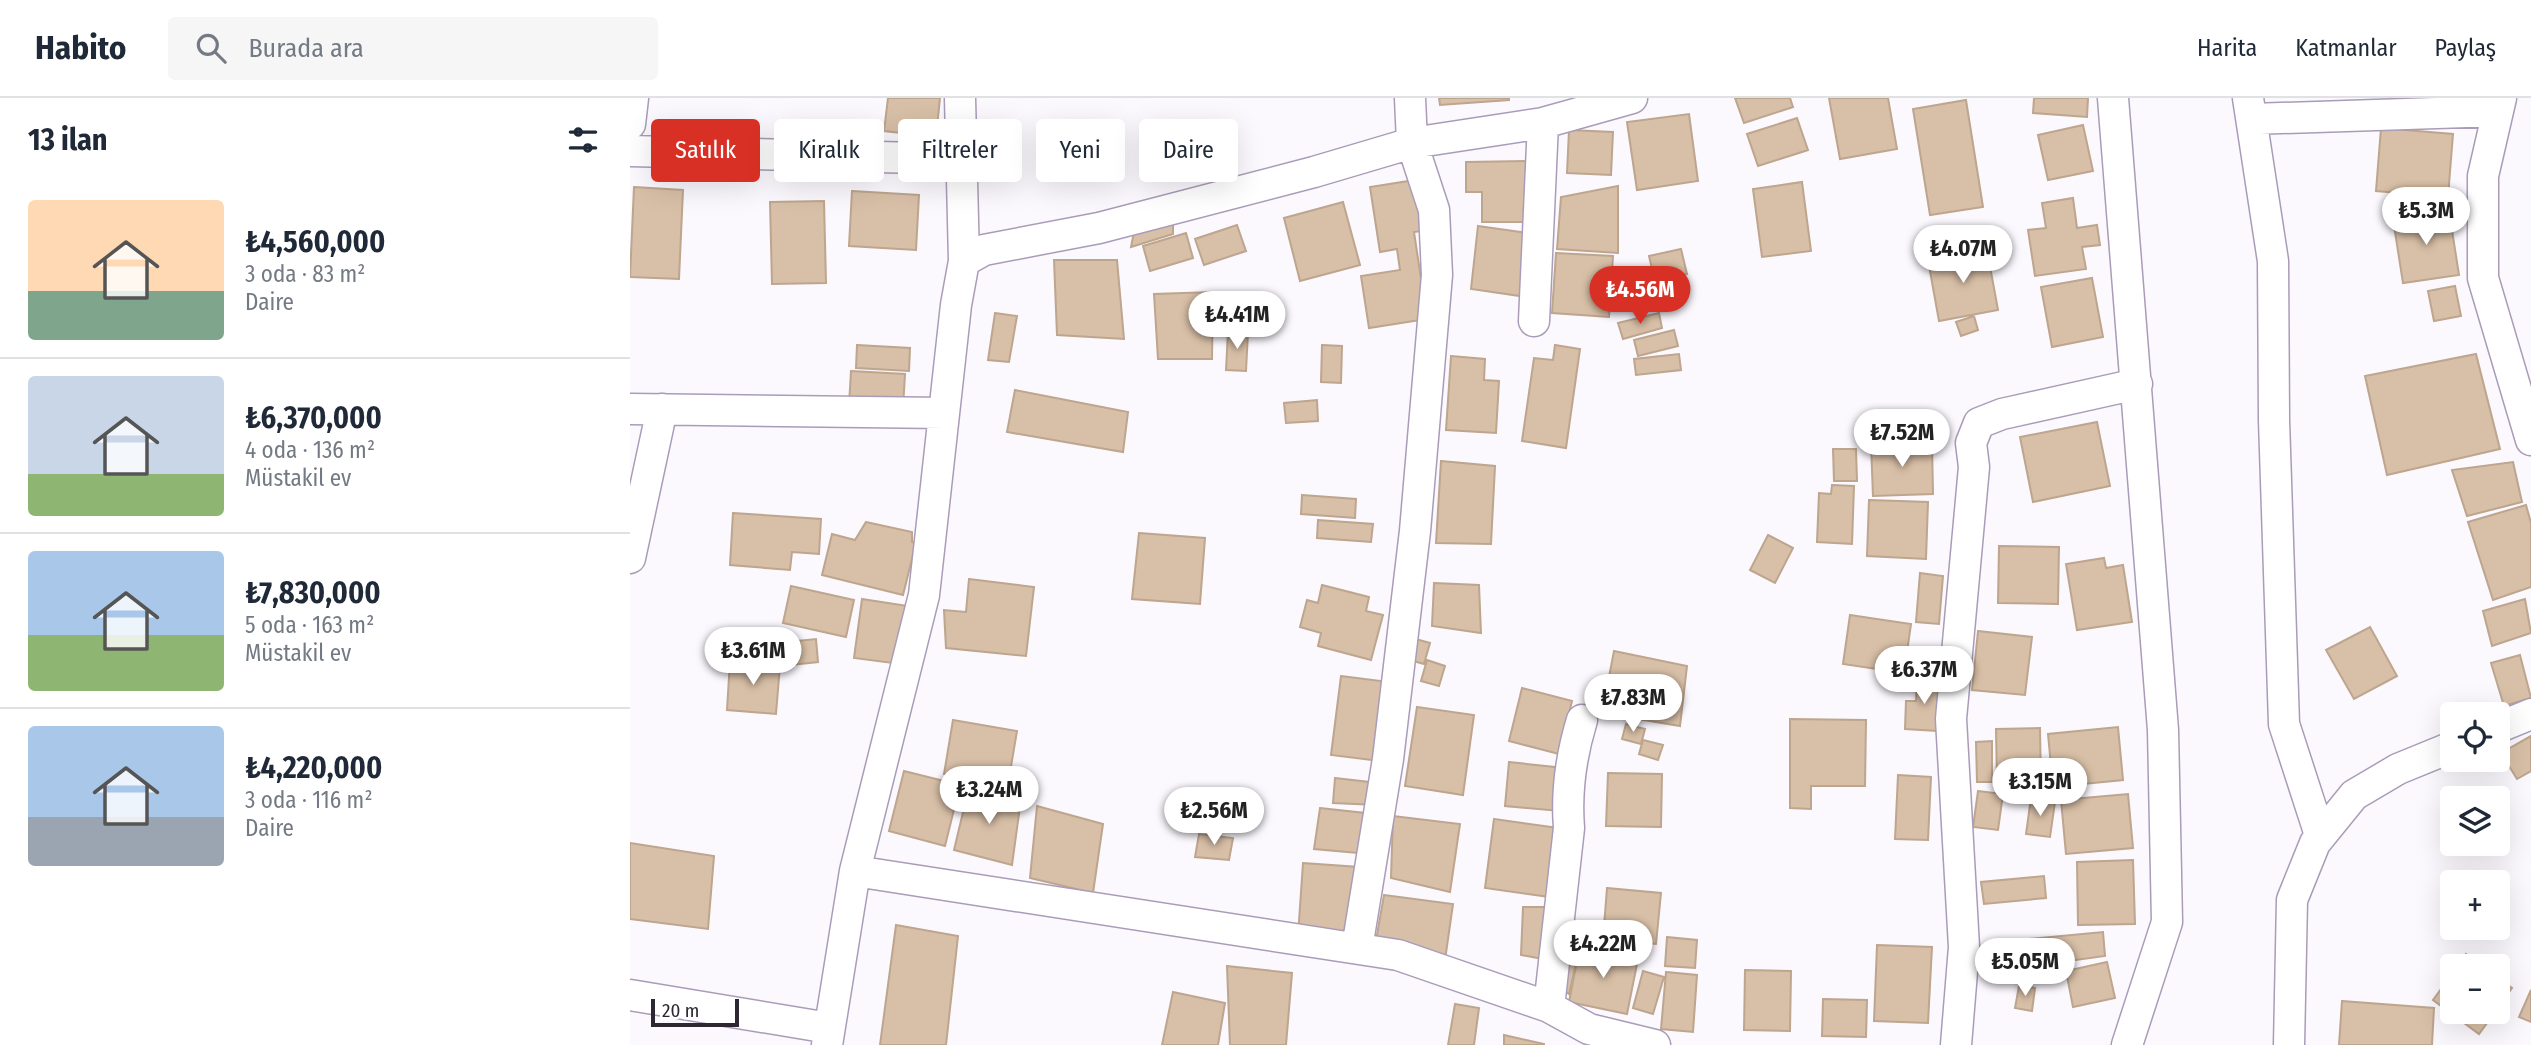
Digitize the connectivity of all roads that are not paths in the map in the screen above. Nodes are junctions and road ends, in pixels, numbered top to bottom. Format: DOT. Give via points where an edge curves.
graph roads {
  1 [pos="633,98"];
  2 [pos="960,98"];
  3 [pos="1410,98"];
  4 [pos="1632,98"];
  5 [pos="2113,98"];
  6 [pos="2499,104"];
  7 [pos="2250,108"];
  8 [pos="961,119"];
  9 [pos="1544,123"];
  10 [pos="630,124"];
  11 [pos="1412,143"];
  12 [pos="630,151"];
  13 [pos="898,157"];
  14 [pos="962,182"];
  15 [pos="964,261"];
  16 [pos="1534,321"];
  17 [pos="2137,384"];
  18 [pos="630,409"];
  19 [pos="662,409"];
  20 [pos="944,413"];
  21 [pos="2531,440"];
  22 [pos="630,558"];
  23 [pos="2531,714"];
  24 [pos="1582,720"];
  25 [pos="2510,723"];
  26 [pos="2440,752"];
  27 [pos="2320,835"];
  28 [pos="855,871"];
  29 [pos="1357,948"];
  30 [pos="630,995"];
  31 [pos="1549,1007"];
  32 [pos="828,1036"];
  33 [pos="1655,1045"];
  34 [pos="1956,1045"];
  35 [pos="2127,1045"];
  36 [pos="2289,1045"];
  1 -- 10 [label="street"];
  2 -- 8 [label="street"];
  3 -- 11 [label="street"];
  4 -- 9 [label="street"];
  5 -- 17 [label="street"];
  6 -- 7 [label="street"];
  6 -- 21 [label="street" via="2483,176 2483,278"];
  7 -- 27 [label="street" via="2273,261 2284,724"];
  9 -- 11 [label="street"];
  9 -- 16 [label="street"];
  11 -- 15 [label="street" via="1099,228 984,250"];
  11 -- 29 [label="street" via="1434,209 1437,275 1415,531 1388,759"];
  12 -- 13 [label="street"];
  14 -- 15 [label="street"];
  15 -- 20 [label="street"];
  17 -- 34 [label="street" via="2002,414 1979,424 1971,443 1974,467 1951,719 1964,947"];
  17 -- 35 [label="street" via="2163,730 2167,922"];
  18 -- 19 [label="street"];
  19 -- 20 [label="street"];
  19 -- 22 [label="street"];
  20 -- 28 [label="street" via="924,595"];
  23 -- 25 [label="street"];
  24 -- 31 [label="street" via="1572,751 1569,828"];
  26 -- 27 [label="street" via="2398,769 2354,795"];
  27 -- 36 [label="street" via="2292,900"];
  28 -- 29 [label="street"];
  28 -- 32 [label="street"];
  29 -- 31 [label="street" via="1398,955"];
  30 -- 32 [label="street"];
  31 -- 33 [label="street" via="1589,1029"];
}
